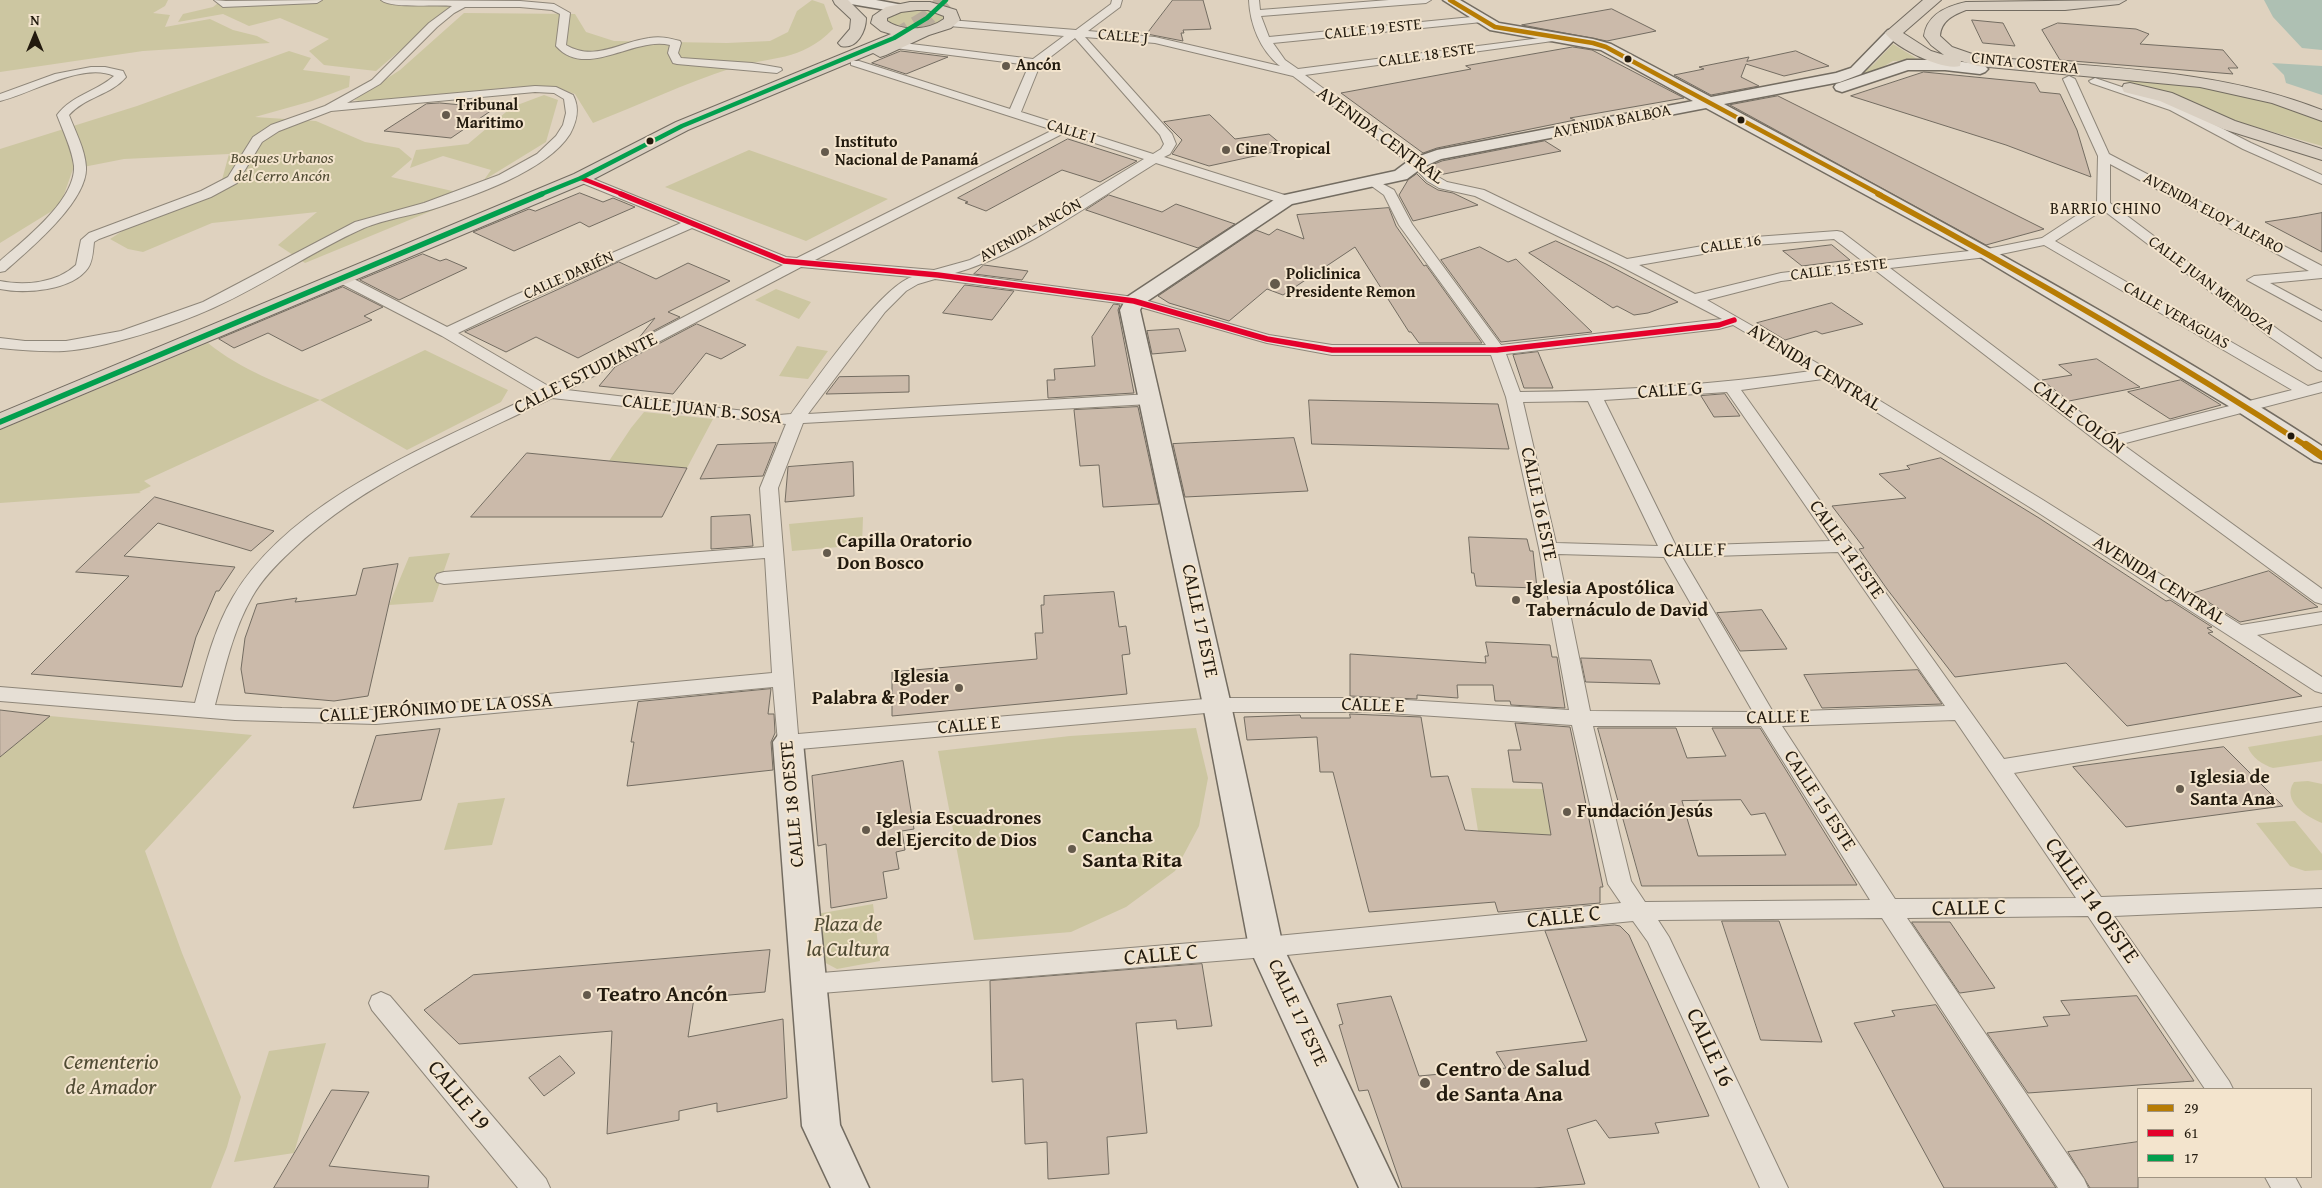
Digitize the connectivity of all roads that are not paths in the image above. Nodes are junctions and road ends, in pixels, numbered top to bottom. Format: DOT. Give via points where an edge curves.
graph roads {
  1 [pos="219,0"];
  2 [pos="317,0"];
  3 [pos="386,0"];
  4 [pos="846,0"];
  5 [pos="961,0"];
  6 [pos="1117,0"];
  7 [pos="1254,0"];
  8 [pos="1426,0"];
  9 [pos="1450,0"];
  10 [pos="1929,0"];
  11 [pos="2007,0"];
  12 [pos="2053,0"];
  13 [pos="2119,0"];
  14 [pos="2030,1"];
  15 [pos="467,2"];
  16 [pos="905,4"];
  17 [pos="943,6"];
  18 [pos="1254,14"];
  19 [pos="1482,20"];
  20 [pos="928,30"];
  21 [pos="887,32"];
  22 [pos="1079,33"];
  23 [pos="1893,33"];
  24 [pos="1560,37"];
  25 [pos="1265,40"];
  26 [pos="846,43"];
  27 [pos="855,63"];
  28 [pos="1035,63"];
  29 [pos="1980,69"];
  30 [pos="777,70"];
  31 [pos="1856,71"];
  32 [pos="1294,72"];
  33 [pos="1874,76"];
  34 [pos="2069,79"];
  35 [pos="2095,81"];
  36 [pos="0,98"];
  37 [pos="2274,98"];
  38 [pos="329,108"];
  39 [pos="1715,108"];
  40 [pos="2322,110"];
  41 [pos="1014,114"];
  42 [pos="2322,116"];
  43 [pos="1063,129"];
  44 [pos="630,133"];
  45 [pos="2258,134"];
  46 [pos="2322,148"];
  47 [pos="2322,155"];
  48 [pos="2104,156"];
  49 [pos="1155,158"];
  50 [pos="1417,163"];
  51 [pos="562,168"];
  52 [pos="581,178"];
  53 [pos="2322,180"];
  54 [pos="1372,182"];
  55 [pos="510,196"];
  56 [pos="1286,200"];
  57 [pos="2103,204"];
  58 [pos="692,222"];
  59 [pos="1837,235"];
  60 [pos="2046,241"];
  61 [pos="1987,253"];
  62 [pos="797,263"];
  63 [pos="1625,263"];
  64 [pos="1876,265"];
  65 [pos="0,268"];
  66 [pos="2322,273"];
  67 [pos="938,275"];
  68 [pos="343,278"];
  69 [pos="0,285"];
  70 [pos="1693,299"];
  71 [pos="1134,301"];
  72 [pos="2322,317"];
  73 [pos="1734,320"];
  74 [pos="447,333"];
  75 [pos="0,343"];
  76 [pos="1496,350"];
  77 [pos="2322,366"];
  78 [pos="1826,374"];
  79 [pos="2322,386"];
  80 [pos="1731,387"];
  81 [pos="2305,391"];
  82 [pos="550,393"];
  83 [pos="1594,396"];
  84 [pos="1514,397"];
  85 [pos="1150,399"];
  86 [pos="2245,406"];
  87 [pos="0,409"];
  88 [pos="797,418"];
  89 [pos="0,422"];
  90 [pos="2109,442"];
  91 [pos="2322,456"];
  92 [pos="1843,546"];
  93 [pos="1548,548"];
  94 [pos="772,552"];
  95 [pos="1670,552"];
  96 [pos="444,578"];
  97 [pos="2322,598"];
  98 [pos="2322,618"];
  99 [pos="2240,632"];
  100 [pos="782,679"];
  101 [pos="2322,686"];
  102 [pos="0,694"];
  103 [pos="1217,705"];
  104 [pos="203,711"];
  105 [pos="1960,713"];
  106 [pos="2322,714"];
  107 [pos="1581,717"];
  108 [pos="1767,719"];
  109 [pos="788,742"];
  110 [pos="1999,768"];
  111 [pos="2322,898"];
  112 [pos="2096,907"];
  113 [pos="1889,910"];
  114 [pos="1639,911"];
  115 [pos="1266,947"];
  116 [pos="809,984"];
  117 [pos="381,1004"];
  118 [pos="2219,1088"];
  119 [pos="536,1188"];
  120 [pos="850,1188"];
  121 [pos="1379,1188"];
  122 [pos="1774,1188"];
  123 [pos="2074,1188"];
  1 -- 2 [label="street" via="223,4"];
  3 -- 15 [label="street"];
  4 -- 16 [label="highway"];
  4 -- 21 [label="street" via="864,7"];
  4 -- 26 [label="highway" via="859,18 858,30"];
  5 -- 17 [label="highway"];
  6 -- 22 [label="street" via="1116,5"];
  7 -- 18 [label="street, AVENIDA CENTRAL"];
  8 -- 18 [label="street"];
  9 -- 19 [label="street"];
  10 -- 23 [label="highway, AVENIDA BALBOA"];
  11 -- 14 [label="highway"];
  12 -- 14 [label="highway"];
  13 -- 37 [label="highway, CINTA COSTERA" via="2065,6 1966,6 1945,14 1935,25 1932,36 1950,52 1978,61 2177,79"];
  15 -- 30 [label="street" via="520,4 561,10 565,13 561,46 568,53 581,56 668,39 676,43 674,53 677,61"];
  15 -- 38 [label="street" via="433,25 376,82"];
  16 -- 17 [label="highway"];
  16 -- 21 [label="highway"];
  17 -- 20 [label="highway"];
  17 -- 22 [label="street, CALLE J"];
  18 -- 25 [label="street, AVENIDA CENTRAL"];
  19 -- 24 [label="street" via="1495,27"];
  19 -- 25 [label="street, CALLE 19 ESTE"];
  20 -- 21 [label="highway"];
  20 -- 21 [label="highway"];
  21 -- 26 [label="highway"];
  21 -- 27 [label="highway"];
  21 -- 28 [label="street"];
  21 -- 52 [label="highway" via="682,126"];
  21 -- 55 [label="highway" via="629,140 568,172"];
  22 -- 28 [label="street" via="1066,38"];
  22 -- 32 [label="street, CALLE J" via="1155,40"];
  22 -- 49 [label="street, AVENIDA ANCÓN" via="1081,41 1166,134 1170,144"];
  23 -- 29 [label="highway, CINTA COSTERA" via="1924,54"];
  23 -- 31 [label="street, AVENIDA BALBOA"];
  24 -- 32 [label="street, CALLE 18 ESTE"];
  24 -- 39 [label="street" via="1606,47"];
  25 -- 32 [label="street, AVENIDA CENTRAL" via="1281,62"];
  26 -- 30 [label="highway"];
  27 -- 41 [label="street, CALLE I"];
  27 -- 52 [label="highway"];
  28 -- 41 [label="street"];
  29 -- 33 [label="street, AVENIDA BALBOA" via="1907,65"];
  29 -- 34 [label="highway, CINTA COSTERA"];
  30 -- 44 [label="highway"];
  31 -- 33 [label="street" via="1852,75 1860,78"];
  31 -- 39 [label="street, AVENIDA BALBOA"];
  32 -- 50 [label="street, AVENIDA CENTRAL"];
  33 -- 39 [label="street, AVENIDA BALBOA" via="1826,91"];
  34 -- 35 [label="highway, CINTA COSTERA"];
  34 -- 48 [label="street"];
  35 -- 45 [label="highway, CINTA COSTERA" via="2166,97"];
  35 -- 53 [label="street" via="2174,108"];
  36 -- 65 [label="street" via="80,72 110,70 119,73 120,77 114,84 79,99 63,115 81,169 74,188 65,204"];
  37 -- 40 [label="highway"];
  37 -- 42 [label="highway, CINTA COSTERA"];
  38 -- 69 [label="street" via="275,128 257,140 233,180 206,194 94,236 88,240 83,266 74,274 42,286"];
  38 -- 75 [label="street" via="535,89 556,90 570,97 572,113 570,124 561,138 541,157 503,178 429,206 360,225 208,306 124,335 66,346"];
  39 -- 50 [label="street, AVENIDA BALBOA" via="1436,155"];
  39 -- 61 [label="street"];
  41 -- 43 [label="street, CALLE I"];
  43 -- 49 [label="street, CALLE I"];
  43 -- 62 [label="street, CALLE ESTUDIANTE"];
  45 -- 46 [label="highway"];
  45 -- 47 [label="highway, CINTA COSTERA"];
  48 -- 57 [label="street"];
  48 -- 66 [label="street, AVENIDA ELOY ALFARO"];
  49 -- 56 [label="street, CALLE I"];
  49 -- 67 [label="street, AVENIDA ANCÓN" via="1023,239 975,263"];
  50 -- 54 [label="street" via="1401,175"];
  50 -- 63 [label="street, AVENIDA CENTRAL" via="1443,185 1480,193"];
  51 -- 55 [label="highway"];
  52 -- 58 [label="street"];
  52 -- 68 [label="highway"];
  54 -- 56 [label="street"];
  54 -- 76 [label="street, CALLE 16 ESTE" via="1389,193 1406,225"];
  55 -- 87 [label="highway"];
  56 -- 71 [label="street"];
  57 -- 60 [label="street"];
  57 -- 77 [label="street, CALLE JUAN MENDOZA"];
  58 -- 62 [label="street" via="784,261"];
  58 -- 74 [label="street, CALLE DARIÉN"];
  59 -- 63 [label="street, CALLE 16" via="1755,241"];
  59 -- 64 [label="street, CALLE COLÓN"];
  60 -- 61 [label="street"];
  60 -- 81 [label="street, CALLE VERAGUAS"];
  61 -- 64 [label="street, CALLE 15 ESTE"];
  61 -- 86 [label="street"];
  62 -- 67 [label="street"];
  62 -- 82 [label="street, CALLE ESTUDIANTE"];
  63 -- 70 [label="street, AVENIDA CENTRAL"];
  64 -- 70 [label="street, CALLE 15 ESTE" via="1781,278"];
  64 -- 90 [label="street, CALLE COLÓN"];
  66 -- 72 [label="street" via="2254,280"];
  67 -- 71 [label="street"];
  67 -- 88 [label="street, AVENIDA ANCÓN" via="913,281 901,288 880,309"];
  68 -- 74 [label="street, CALLE JUAN B. SOSA"];
  68 -- 89 [label="highway"];
  70 -- 73 [label="street, AVENIDA CENTRAL"];
  71 -- 76 [label="street" via="1299,346 1341,350"];
  71 -- 85 [label="street, CALLE 17 ESTE" via="1130,310"];
  73 -- 76 [label="street" via="1719,325"];
  73 -- 78 [label="street, AVENIDA CENTRAL"];
  74 -- 82 [label="street, CALLE JUAN B. SOSA"];
  76 -- 84 [label="street, CALLE 16 ESTE"];
  78 -- 80 [label="street, CALLE G"];
  78 -- 99 [label="street, AVENIDA CENTRAL"];
  79 -- 81 [label="street"];
  80 -- 83 [label="street, CALLE G"];
  80 -- 92 [label="street, CALLE 14 ESTE"];
  81 -- 86 [label="street"];
  82 -- 88 [label="street, CALLE JUAN B. SOSA" via="779,420"];
  82 -- 104 [label="street, CALLE ESTUDIANTE" via="344,499 266,565 239,600"];
  83 -- 84 [label="street, CALLE G"];
  83 -- 95 [label="street, CALLE 15 ESTE"];
  84 -- 93 [label="street, CALLE 16 ESTE"];
  85 -- 88 [label="street, CALLE JUAN B. SOSA"];
  85 -- 103 [label="street, CALLE 17 ESTE"];
  86 -- 90 [label="street"];
  86 -- 91 [label="street"];
  88 -- 94 [label="street, CALLE 18 OESTE" via="769,488"];
  90 -- 97 [label="street, CALLE COLÓN"];
  92 -- 95 [label="street, CALLE F"];
  92 -- 105 [label="street, CALLE 14 ESTE"];
  93 -- 95 [label="street, CALLE F"];
  93 -- 107 [label="street, CALLE 16 ESTE"];
  94 -- 96 [label="street"];
  94 -- 100 [label="street, CALLE 18 OESTE"];
  95 -- 108 [label="street, CALLE 15 ESTE"];
  98 -- 99 [label="street"];
  99 -- 101 [label="street, AVENIDA CENTRAL"];
  100 -- 104 [label="street, CALLE JERÓNIMO DE LA OSSA" via="376,717 316,718"];
  100 -- 109 [label="street, CALLE 18 OESTE"];
  102 -- 104 [label="street, CALLE JERÓNIMO DE LA OSSA"];
  103 -- 107 [label="street, CALLE E" via="1373,704"];
  103 -- 109 [label="street, CALLE E"];
  103 -- 115 [label="street, CALLE 17 ESTE"];
  105 -- 108 [label="street, CALLE E"];
  105 -- 110 [label="street, CALLE 14 OESTE"];
  106 -- 110 [label="street"];
  107 -- 108 [label="street, CALLE E"];
  107 -- 114 [label="street, CALLE 16 ESTE" via="1620,884"];
  108 -- 113 [label="street, CALLE 15 ESTE"];
  109 -- 116 [label="street, CALLE 18 OESTE"];
  110 -- 112 [label="street, CALLE 14 OESTE"];
  111 -- 112 [label="street, CALLE C"];
  112 -- 113 [label="street, CALLE C"];
  112 -- 118 [label="street, CALLE 14 OESTE"];
  113 -- 114 [label="street, CALLE C"];
  113 -- 123 [label="street, CALLE 15 ESTE"];
  114 -- 115 [label="street, CALLE C"];
  114 -- 122 [label="street, CALLE 16" via="1658,937"];
  115 -- 116 [label="street, CALLE C"];
  115 -- 121 [label="street, CALLE 17 ESTE"];
  116 -- 120 [label="street, CALLE 18 OESTE" via="821,1126"];
  117 -- 119 [label="street, CALLE 19"];
}
